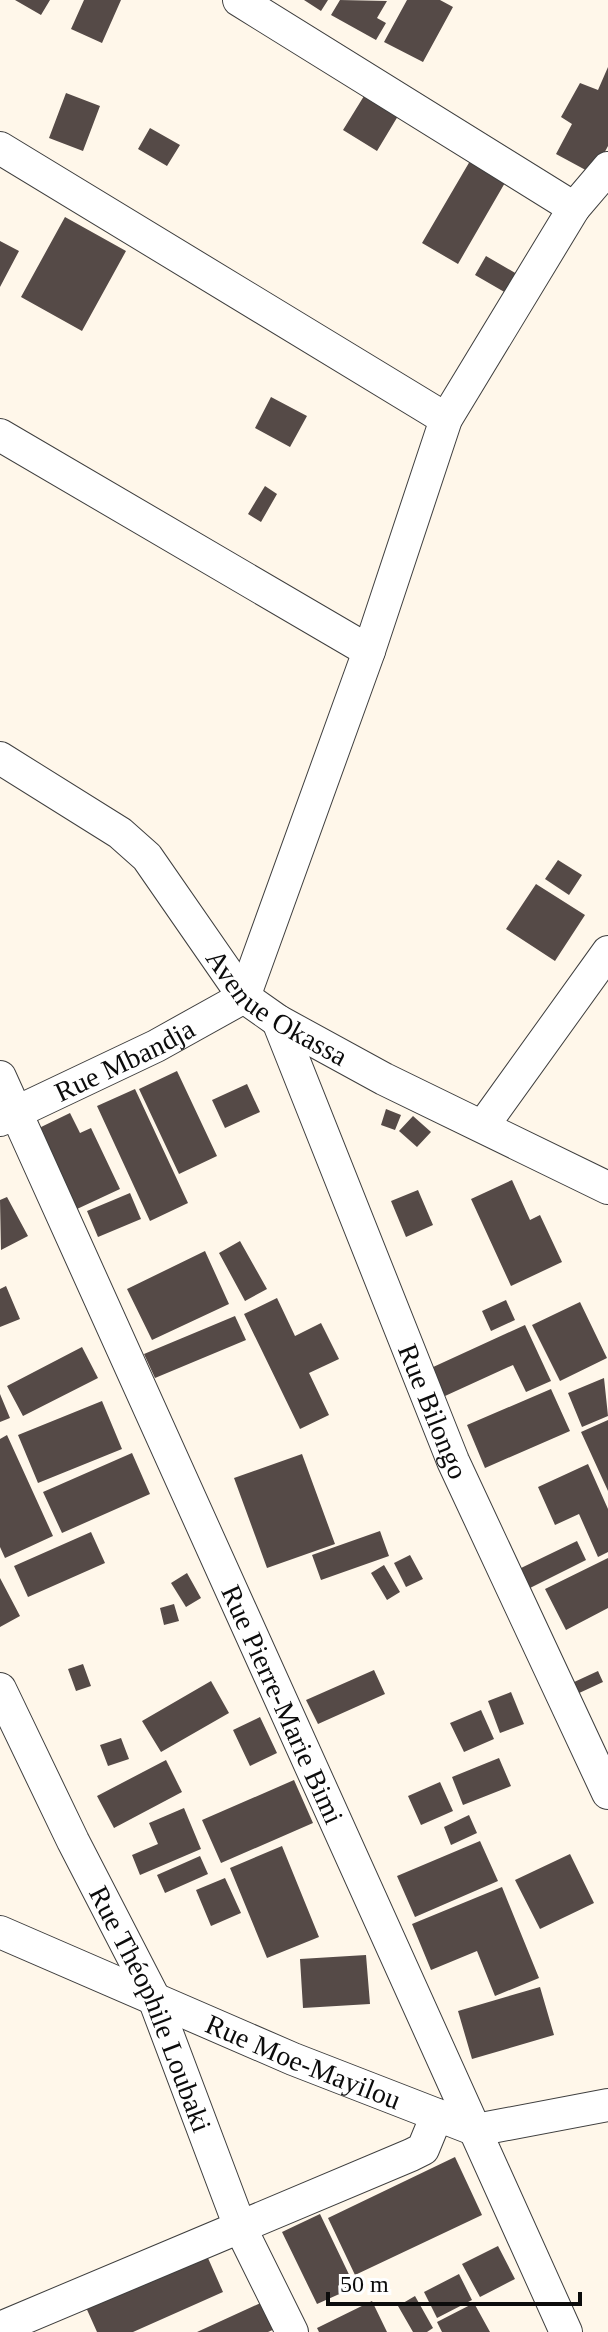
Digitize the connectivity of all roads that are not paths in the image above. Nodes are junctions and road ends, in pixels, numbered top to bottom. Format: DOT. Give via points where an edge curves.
graph roads {
  1 [pos="239,0"];
  2 [pos="0,148"];
  3 [pos="608,168"];
  4 [pos="574,208"];
  5 [pos="446,419"];
  6 [pos="0,435"];
  7 [pos="369,651"];
  8 [pos="0,758"];
  9 [pos="608,952"];
  10 [pos="244,997"];
  11 [pos="278,1021"];
  12 [pos="0,1077"];
  13 [pos="8,1116"];
  14 [pos="483,1126"];
  15 [pos="608,1188"];
  16 [pos="0,1689"];
  17 [pos="608,1793"];
  18 [pos="0,1932"];
  19 [pos="153,1996"];
  20 [pos="608,2105"];
  21 [pos="437,2115"];
  22 [pos="476,2130"];
  23 [pos="240,2227"];
  24 [pos="0,2328"];
  25 [pos="292,2332"];
  26 [pos="566,2332"];
  1 -- 4 [label="street"];
  2 -- 5 [label="street"];
  3 -- 4 [label="street"];
  4 -- 5 [label="street"];
  5 -- 7 [label="street"];
  6 -- 7 [label="street"];
  7 -- 10 [label="street"];
  8 -- 10 [label="street, Avenue Okassa" via="120,833 147,857"];
  9 -- 14 [label="street"];
  10 -- 11 [label="street, Avenue Okassa"];
  10 -- 13 [label="street, Rue Mbandja" via="156,1046"];
  11 -- 14 [label="street, Avenue Okassa"];
  11 -- 17 [label="street, Rue Bilongo" via="453,1461"];
  12 -- 13 [label="street, Rue Pierre-Marie Bimi"];
  13 -- 22 [label="street, Rue Pierre-Marie Bimi"];
  14 -- 15 [label="street, Avenue Okassa"];
  16 -- 19 [label="street, Rue Théophile Loubaki"];
  18 -- 19 [label="street, Rue Moe-Mayilou"];
  19 -- 21 [label="street, Rue Moe-Mayilou" via="293,2059"];
  19 -- 23 [label="street, Rue Théophile Loubaki"];
  20 -- 22 [label="street"];
  21 -- 22 [label="street, Rue Moe-Mayilou"];
  21 -- 23 [label="street" via="423,2149"];
  22 -- 26 [label="street, Rue Pierre-Marie Bimi"];
  23 -- 24 [label="street"];
  23 -- 25 [label="street, Rue Théophile Loubaki"];
}
